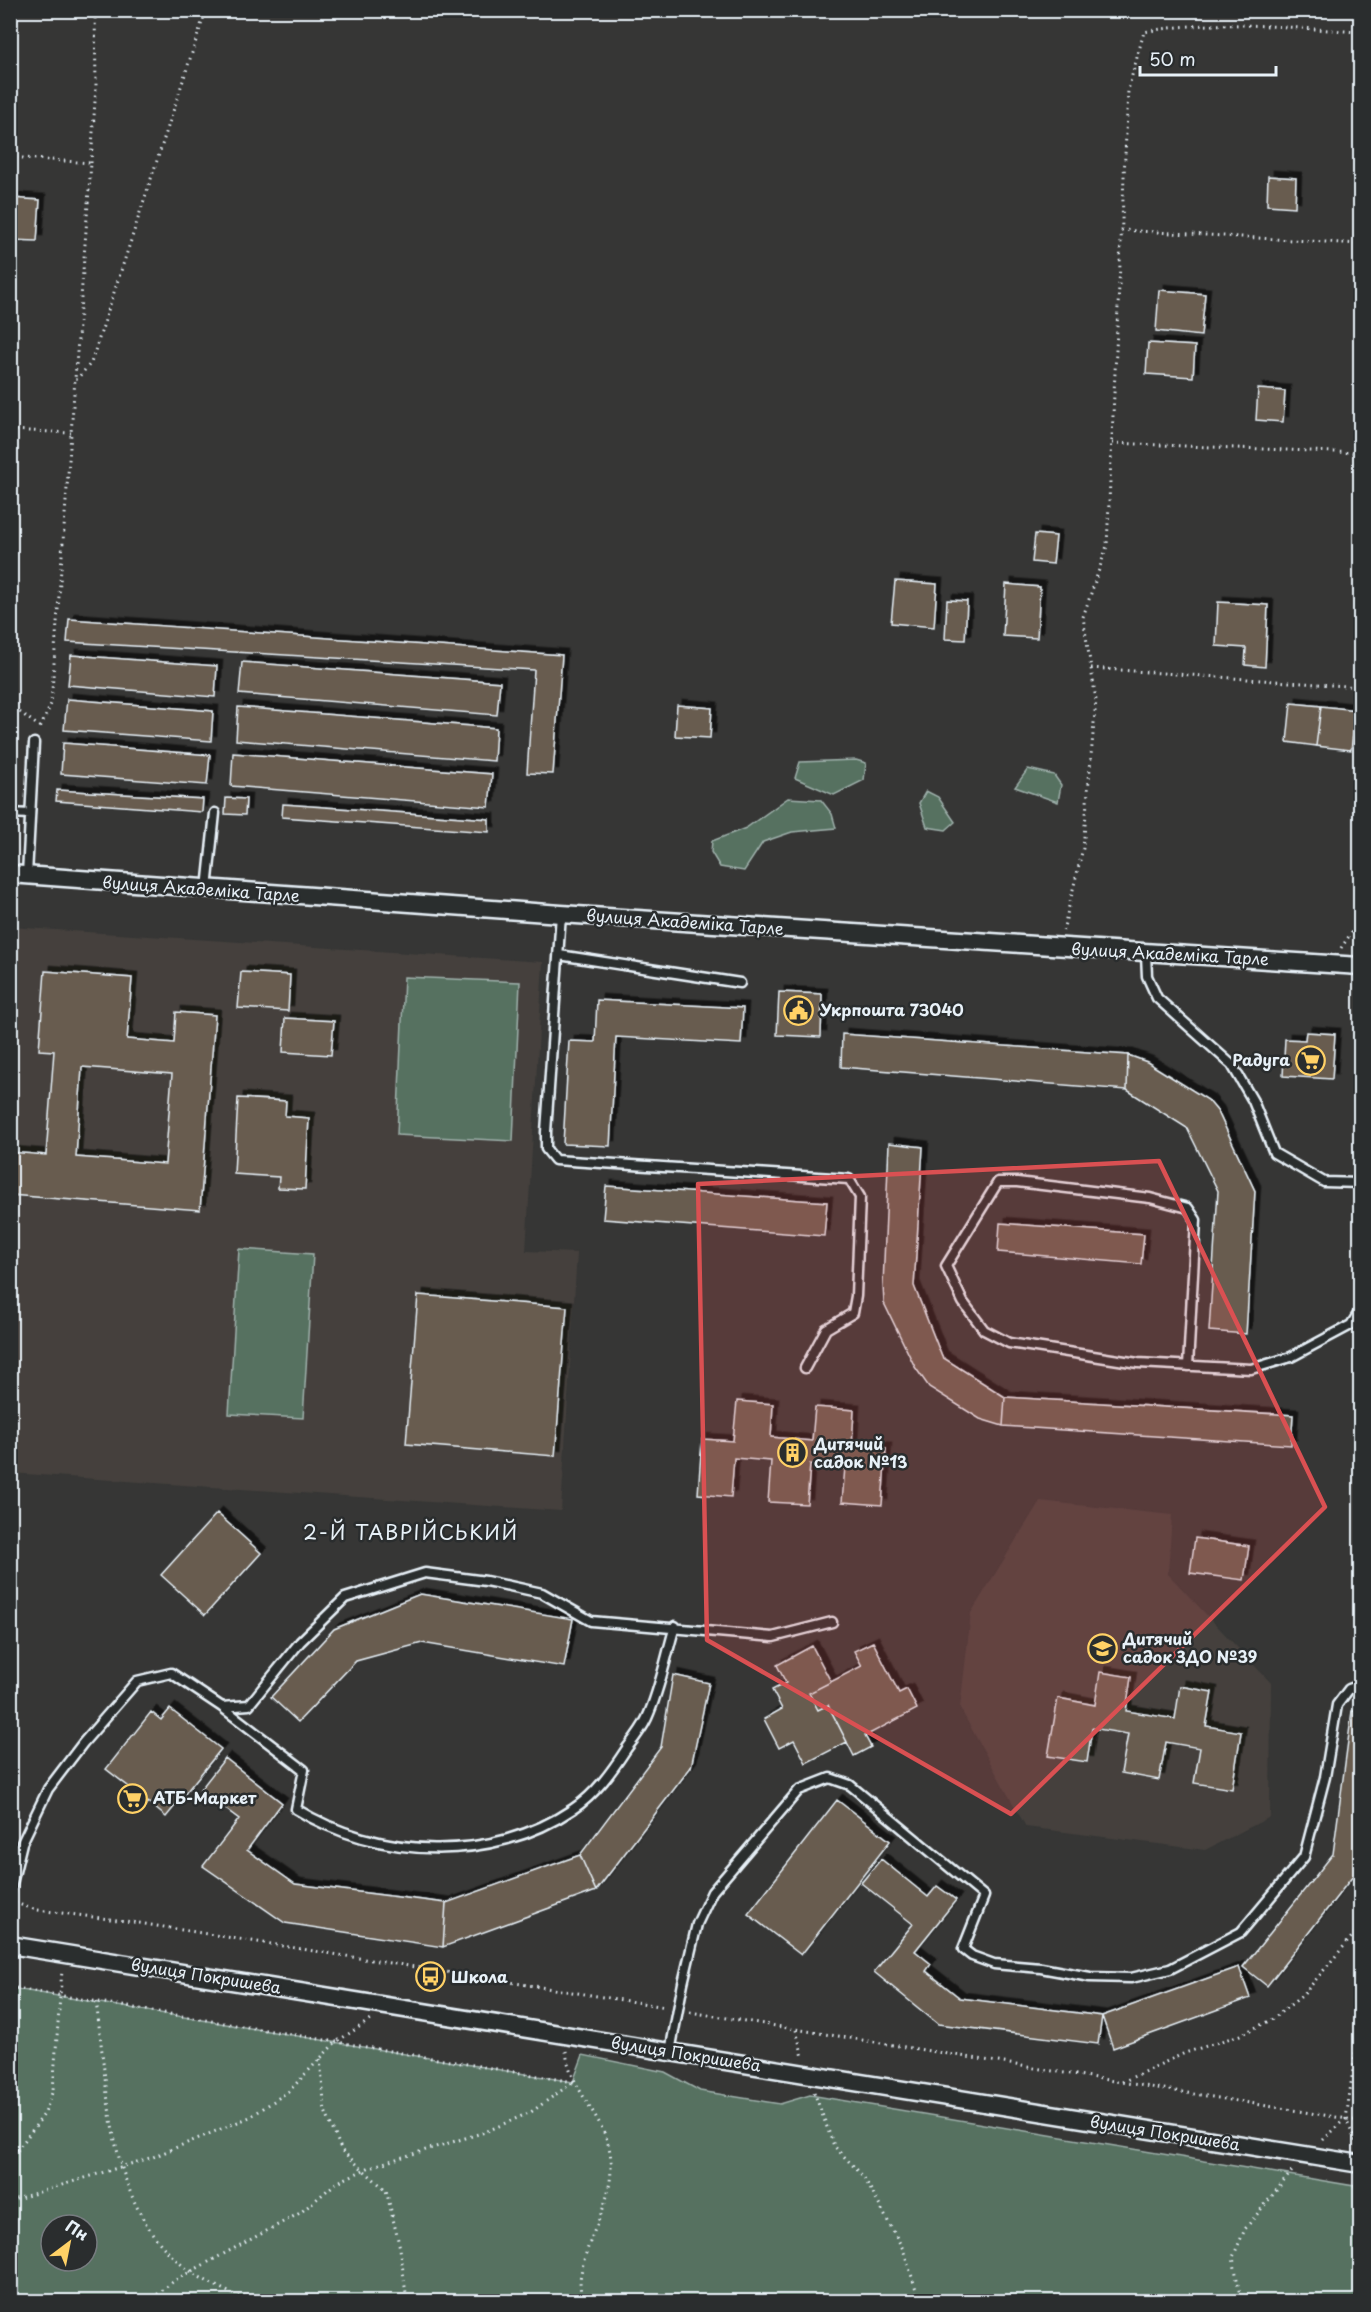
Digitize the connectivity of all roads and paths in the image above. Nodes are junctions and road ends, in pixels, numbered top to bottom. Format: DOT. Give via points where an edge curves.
graph roads {
  1 [pos="95,10"];
  2 [pos="206,10"];
  3 [pos="1360,33"];
  4 [pos="10,157"];
  5 [pos="91,163"];
  6 [pos="1121,230"];
  7 [pos="1360,244"];
  8 [pos="75,382"];
  9 [pos="10,430"];
  10 [pos="71,433"];
  11 [pos="1112,443"];
  12 [pos="1360,453"];
  13 [pos="1092,668"];
  14 [pos="1360,687"];
  15 [pos="10,705"];
  16 [pos="41,728"];
  17 [pos="34,743"];
  18 [pos="10,813"];
  19 [pos="215,813"];
  20 [pos="30,814"];
  21 [pos="19,875"];
  22 [pos="207,890"];
  23 [pos="561,914"];
  24 [pos="1360,920"];
  25 [pos="1059,948"];
  26 [pos="1146,954"];
  27 [pos="559,955"];
  28 [pos="1330,963"];
  29 [pos="1360,966"];
  30 [pos="740,983"];
  31 [pos="1360,1183"];
  32 [pos="1360,1311"];
  33 [pos="1188,1366"];
  34 [pos="805,1368"];
  35 [pos="832,1622"];
  36 [pos="675,1626"];
  37 [pos="1360,1685"];
  38 [pos="222,1707"];
  39 [pos="10,1892"];
  40 [pos="1360,1927"];
  41 [pos="10,1945"];
  42 [pos="63,1953"];
  43 [pos="10,1988"];
  44 [pos="60,1996"];
  45 [pos="96,2002"];
  46 [pos="392,2006"];
  47 [pos="1360,2020"];
  48 [pos="796,2030"];
  49 [pos="565,2034"];
  50 [pos="336,2042"];
  51 [pos="670,2052"];
  52 [pos="320,2059"];
  53 [pos="807,2074"];
  54 [pos="574,2082"];
  55 [pos="1120,2082"];
  56 [pos="1346,2119"];
  57 [pos="1360,2154"];
  58 [pos="1305,2155"];
  59 [pos="10,2160"];
  60 [pos="1360,2164"];
  61 [pos="121,2167"];
  62 [pos="364,2170"];
  63 [pos="10,2201"];
  64 [pos="191,2271"];
  65 [pos="148,2301"];
  66 [pos="247,2301"];
  67 [pos="407,2301"];
  68 [pos="582,2301"];
  69 [pos="920,2301"];
  70 [pos="1236,2301"];
  1 -- 5 [label="path"];
  2 -- 8 [label="path" via="91,363"];
  3 -- 6 [label="path" via="1211,23 1144,32 1128,90"];
  4 -- 5 [label="path"];
  5 -- 8 [label="path"];
  6 -- 7 [label="path"];
  6 -- 11 [label="path"];
  8 -- 10 [label="path"];
  9 -- 10 [label="path"];
  10 -- 16 [label="path" via="51,704"];
  11 -- 12 [label="path"];
  11 -- 13 [label="path" via="1107,546 1083,617"];
  13 -- 14 [label="path"];
  13 -- 25 [label="path" via="1096,700 1083,848"];
  15 -- 16 [label="path"];
  16 -- 17 [label="path"];
  17 -- 20 [label="lane"];
  18 -- 20 [label="lane"];
  19 -- 22 [label="lane"];
  20 -- 21 [label="lane"];
  21 -- 22 [label="street, вулиця Академіка Тарле"];
  22 -- 23 [label="street, вулиця Академіка Тарле"];
  23 -- 25 [label="street, вулиця Академіка Тарле"];
  23 -- 27 [label="lane"];
  24 -- 28 [label="path"];
  25 -- 26 [label="street, вулиця Академіка Тарле"];
  26 -- 28 [label="street, вулиця Академіка Тарле"];
  26 -- 31 [label="lane" via="1147,976 1157,998 1232,1065 1253,1101 1274,1153 1324,1182"];
  27 -- 30 [label="lane"];
  27 -- 34 [label="lane" via="546,1132 546,1149 555,1160 849,1179 860,1197 853,1312 826,1329"];
  28 -- 29 [label="street, вулиця Академіка Тарле"];
  32 -- 33 [label="lane" via="1351,1325 1291,1358 1251,1369"];
  33 -- 33 [label="lane" via="1138,1364 1009,1343 984,1330 963,1302 946,1266 998,1182 1127,1195 1188,1208 1196,1220"];
  35 -- 36 [label="lane" via="773,1636"];
  36 -- 38 [label="lane" via="591,1621 542,1593 425,1573 345,1598 300,1642 249,1705"];
  36 -- 38 [label="lane" via="647,1719 607,1778 575,1808 545,1827 507,1840 457,1848 390,1846 319,1823 296,1809 304,1770"];
  37 -- 51 [label="lane" via="1348,1689 1337,1705 1304,1857 1287,1881 1241,1932 1170,1969 1131,1978 1090,1977 994,1964 972,1956 963,1949 984,1896 850,1785 830,1778 799,1790 707,1902 697,1924"];
  38 -- 39 [label="lane" via="171,1672 137,1681 82,1743 48,1789 22,1843"];
  40 -- 55 [label="path" via="1303,1995 1271,2020"];
  41 -- 42 [label="street, вулиця Покришева"];
  42 -- 44 [label="path"];
  42 -- 46 [label="street, вулиця Покришева"];
  43 -- 44 [label="path"];
  44 -- 45 [label="path"];
  44 -- 59 [label="path" via="53,2090 45,2113"];
  45 -- 50 [label="path"];
  45 -- 61 [label="path"];
  46 -- 49 [label="street, вулиця Покришева"];
  46 -- 50 [label="path"];
  47 -- 56 [label="path"];
  48 -- 53 [label="path"];
  49 -- 51 [label="street, вулиця Покришева"];
  49 -- 54 [label="path"];
  50 -- 52 [label="path"];
  50 -- 54 [label="path"];
  51 -- 53 [label="street, вулиця Покришева"];
  52 -- 61 [label="path" via="289,2091 250,2117"];
  52 -- 62 [label="path" via="325,2111 342,2151"];
  53 -- 58 [label="street, вулиця Покришева"];
  53 -- 69 [label="path" via="834,2146 864,2177 903,2249"];
  54 -- 62 [label="path" via="531,2112 486,2132"];
  54 -- 68 [label="path" via="602,2124 612,2162 609,2195 580,2274"];
  56 -- 57 [label="path"];
  56 -- 58 [label="path"];
  58 -- 60 [label="street, вулиця Покришева"];
  58 -- 70 [label="path" via="1245,2229 1233,2257 1240,2296"];
  61 -- 63 [label="path"];
  61 -- 64 [label="path" via="141,2218"];
  62 -- 64 [label="path" via="336,2183 300,2213"];
  62 -- 67 [label="path" via="386,2190 400,2247"];
  64 -- 65 [label="path"];
  64 -- 66 [label="path"];
}
